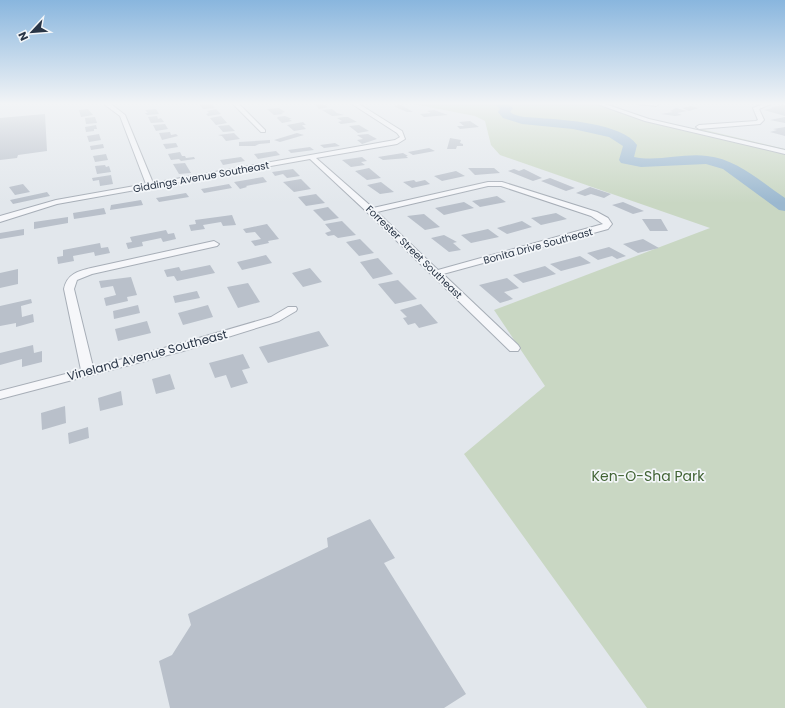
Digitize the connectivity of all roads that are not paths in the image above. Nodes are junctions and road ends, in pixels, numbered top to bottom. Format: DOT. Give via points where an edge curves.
graph roads {
  1 [pos="131,137"];
  2 [pos="403,137"];
  3 [pos="720,137"];
  4 [pos="785,152"];
  5 [pos="312,158"];
  6 [pos="151,186"];
  7 [pos="371,211"];
  8 [pos="0,219"];
  9 [pos="214,244"];
  10 [pos="436,273"];
  11 [pos="292,309"];
  12 [pos="514,348"];
  13 [pos="88,371"];
  14 [pos="0,395"];
  1 -- 6 [label="street"];
  2 -- 5 [label="street, Giddings Avenue Southeast" via="397,142"];
  3 -- 4 [label="street"];
  5 -- 6 [label="street, Giddings Avenue Southeast"];
  5 -- 7 [label="street, Forrester Street Southeast"];
  6 -- 8 [label="street, Giddings Avenue Southeast" via="41,206"];
  7 -- 10 [label="street, Forrester Street Southeast"];
  7 -- 10 [label="street, Bonita Drive Southeast" via="488,184 502,184 594,214 608,224 605,228"];
  9 -- 13 [label="street" via="91,271 76,275 72,279 69,289"];
  10 -- 12 [label="street, Forrester Street Southeast"];
  11 -- 13 [label="street, Vineland Avenue Southeast" via="275,319 253,326"];
  13 -- 14 [label="street, Vineland Avenue Southeast"];
}
